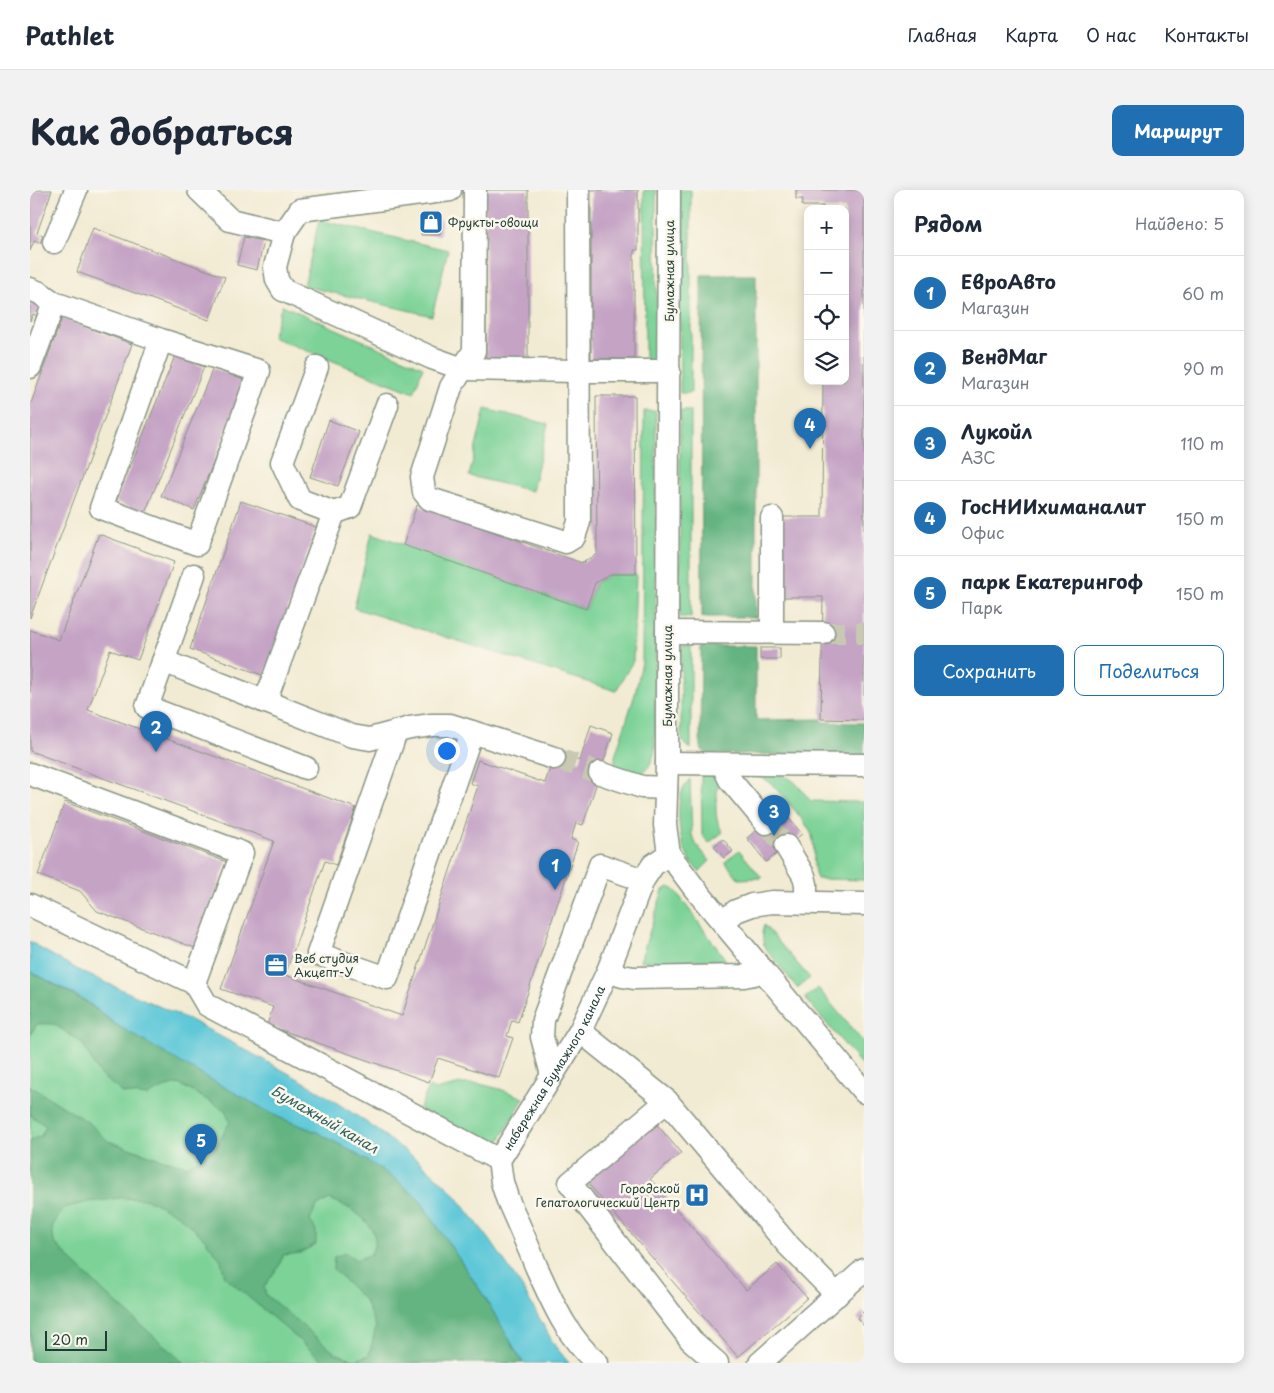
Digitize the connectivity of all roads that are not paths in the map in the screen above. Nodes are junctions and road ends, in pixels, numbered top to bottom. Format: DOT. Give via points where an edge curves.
graph roads {
  1 [pos="76,190"];
  2 [pos="199,190"];
  3 [pos="450,190"];
  4 [pos="475,190"];
  5 [pos="578,190"];
  6 [pos="669,190"];
  7 [pos="284,233"];
  8 [pos="54,242"];
  9 [pos="30,289"];
  10 [pos="54,303"];
  11 [pos="161,340"];
  12 [pos="30,367"];
  13 [pos="317,367"];
  14 [pos="463,369"];
  15 [pos="579,371"];
  16 [pos="668,371"];
  17 [pos="387,405"];
  18 [pos="334,513"];
  19 [pos="772,518"];
  20 [pos="194,575"];
  21 [pos="667,632"];
  22 [pos="822,633"];
  23 [pos="786,638"];
  24 [pos="163,661"];
  25 [pos="265,702"];
  26 [pos="396,732"];
  27 [pos="472,732"];
  28 [pos="554,758"];
  29 [pos="667,763"];
  30 [pos="726,764"];
  31 [pos="864,766"];
  32 [pos="306,768"];
  33 [pos="600,773"];
  34 [pos="30,774"];
  35 [pos="666,788"];
  36 [pos="766,822"];
  37 [pos="786,846"];
  38 [pos="669,854"];
  39 [pos="642,880"];
  40 [pos="806,902"];
  41 [pos="864,904"];
  42 [pos="30,905"];
  43 [pos="723,922"];
  44 [pos="762,969"];
  45 [pos="608,971"];
  46 [pos="194,983"];
  47 [pos="580,1031"];
  48 [pos="552,1075"];
  49 [pos="864,1092"];
  50 [pos="667,1101"];
  51 [pos="499,1160"];
  52 [pos="864,1270"];
  53 [pos="837,1295"];
  54 [pos="597,1363"];
  55 [pos="717,1363"];
  56 [pos="760,1363"];
  1 -- 8 [label="street"];
  2 -- 7 [label="street" via="230,220"];
  3 -- 7 [label="street" via="300,210"];
  4 -- 14 [label="street" via="474,351"];
  5 -- 15 [label="street"];
  6 -- 16 [label="street, Бумажная улица"];
  7 -- 14 [label="street" via="275,267 283,290"];
  9 -- 10 [label="street"];
  10 -- 11 [label="street"];
  10 -- 12 [label="street"];
  11 -- 11 [label="street" via="101,508 196,544 259,371"];
  13 -- 18 [label="street" via="282,462 300,500"];
  14 -- 15 [label="street"];
  14 -- 15 [label="street" via="451,387 422,477 424,492 430,499 566,542 574,537 579,522"];
  15 -- 16 [label="street"];
  16 -- 21 [label="street, Бумажная улица"];
  17 -- 18 [label="street" via="350,507"];
  18 -- 25 [label="street"];
  19 -- 23 [label="street"];
  20 -- 24 [label="street"];
  21 -- 23 [label="street"];
  21 -- 29 [label="street, Бумажная улица"];
  22 -- 23 [label="street"];
  24 -- 25 [label="street"];
  24 -- 32 [label="street" via="147,707"];
  25 -- 26 [label="street" via="352,736 370,739"];
  26 -- 27 [label="street" via="432,724 450,725"];
  26 -- 27 [label="street" via="318,954 387,978"];
  27 -- 28 [label="street"];
  29 -- 30 [label="street"];
  29 -- 35 [label="street, Бумажная улица"];
  30 -- 31 [label="street"];
  30 -- 36 [label="street" via="730,780"];
  33 -- 35 [label="street" via="642,787"];
  34 -- 46 [label="street" via="242,853"];
  35 -- 38 [label="street, Бумажная улица" via="665,825"];
  37 -- 40 [label="street" via="804,876"];
  38 -- 39 [label="street, набережная Бумажного канала" via="653,865"];
  38 -- 43 [label="street, Бумажная улица"];
  39 -- 45 [label="street, набережная Бумажного канала"];
  39 -- 48 [label="street" via="600,865 543,1020 542,1037"];
  40 -- 41 [label="street"];
  40 -- 43 [label="street" via="752,905"];
  42 -- 46 [label="street"];
  43 -- 44 [label="street, Бумажная улица"];
  44 -- 45 [label="street" via="744,976 634,978"];
  44 -- 49 [label="street, Бумажная улица"];
  45 -- 47 [label="street, набережная Бумажного канала"];
  46 -- 51 [label="street" via="207,1005"];
  47 -- 48 [label="street, набережная Бумажного канала"];
  47 -- 50 [label="street"];
  48 -- 51 [label="street, набережная Бумажного канала"];
  50 -- 53 [label="street" via="787,1244"];
  50 -- 55 [label="street" via="570,1183 691,1340"];
  51 -- 54 [label="street, набережная Бумажного канала" via="507,1198 553,1304 568,1331"];
  52 -- 53 [label="street"];
  53 -- 56 [label="street"];
}
